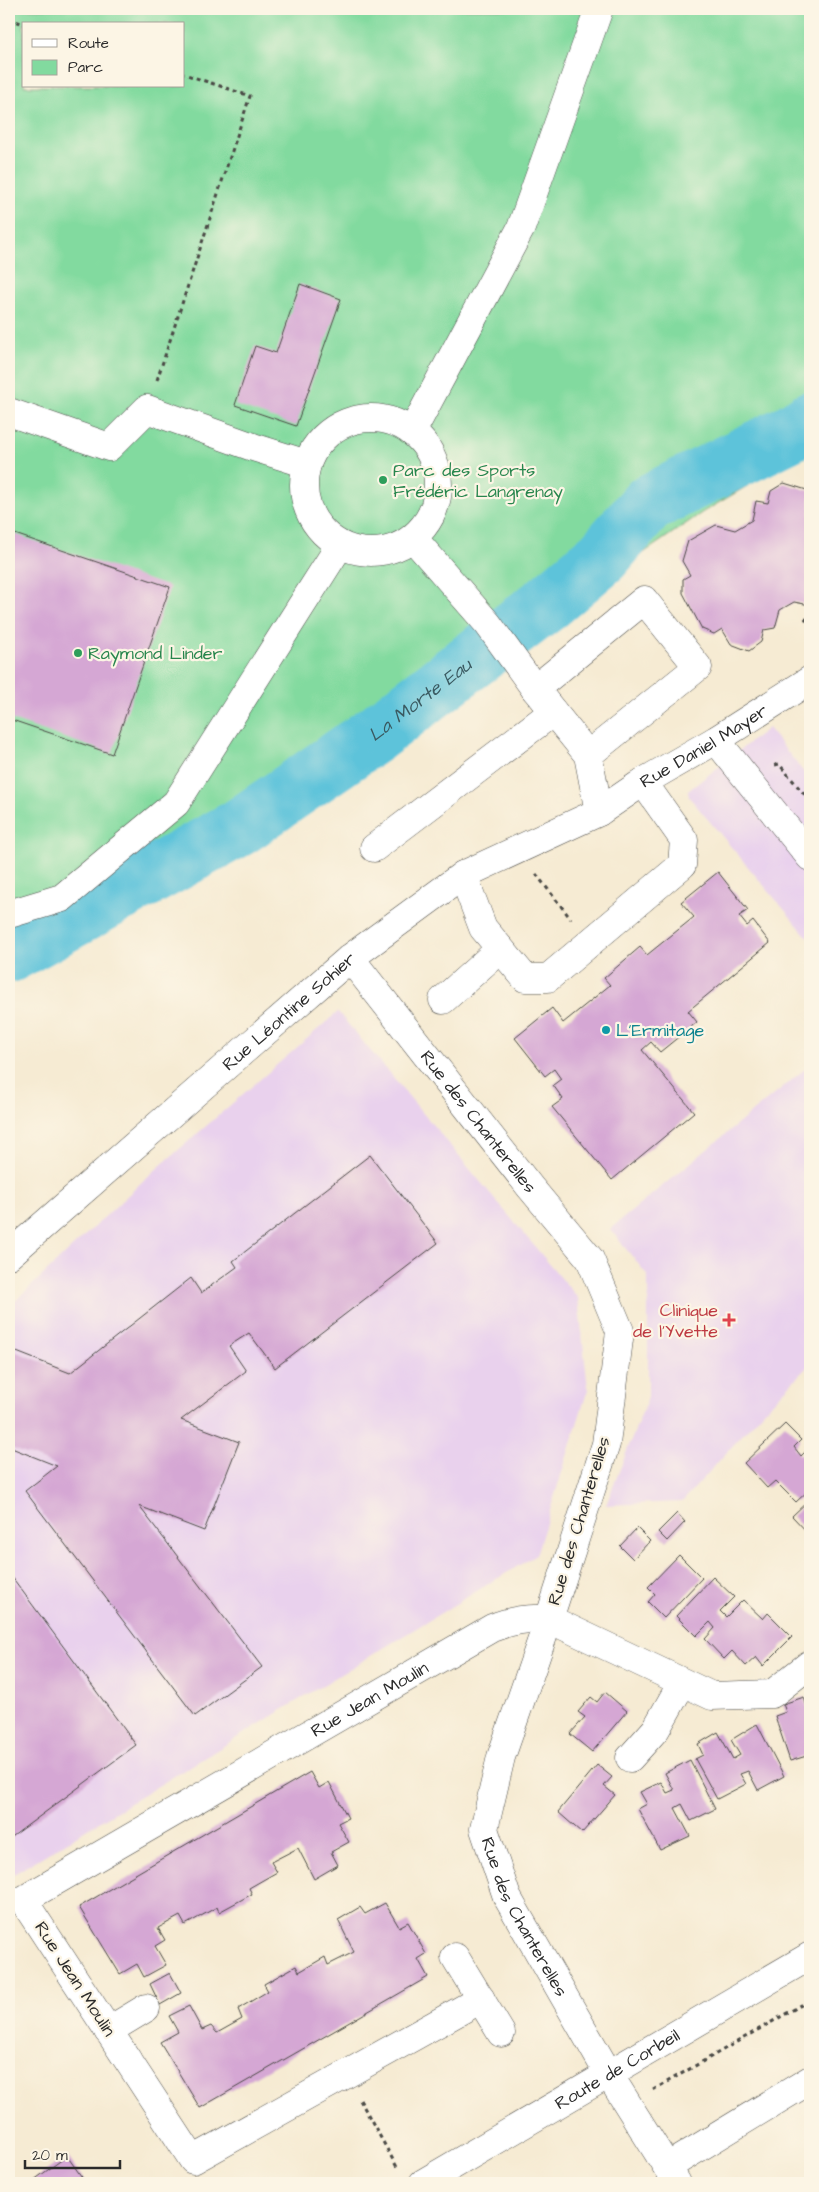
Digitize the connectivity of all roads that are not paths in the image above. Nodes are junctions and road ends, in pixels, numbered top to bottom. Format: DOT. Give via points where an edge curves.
graph roads {
  1 [pos="599,9"];
  2 [pos="9,412"];
  3 [pos="412,432"];
  4 [pos="307,464"];
  5 [pos="413,538"];
  6 [pos="340,545"];
  7 [pos="810,680"];
  8 [pos="535,689"];
  9 [pos="554,712"];
  10 [pos="716,740"];
  11 [pos="588,755"];
  12 [pos="643,782"];
  13 [pos="598,812"];
  14 [pos="374,848"];
  15 [pos="810,857"];
  16 [pos="463,875"];
  17 [pos="9,914"];
  18 [pos="500,949"];
  19 [pos="350,958"];
  20 [pos="443,1000"];
  21 [pos="9,1255"];
  22 [pos="549,1619"];
  23 [pos="810,1664"];
  24 [pos="682,1683"];
  25 [pos="630,1758"];
  26 [pos="810,1956"];
  27 [pos="455,1957"];
  28 [pos="481,2000"];
  29 [pos="146,2008"];
  30 [pos="108,2031"];
  31 [pos="501,2033"];
  32 [pos="608,2074"];
  33 [pos="810,2080"];
  34 [pos="672,2175"];
  35 [pos="412,2179"];
  1 -- 3 [label="street" via="521,228"];
  2 -- 4 [label="street" via="109,447 147,409"];
  3 -- 4 [label="street" via="381,418 358,419 336,428 318,443"];
  3 -- 5 [label="street" via="428,449 437,471 437,499 429,521"];
  4 -- 6 [label="street" via="304,488 309,511 322,531"];
  5 -- 6 [label="street" via="400,546 378,552 355,551"];
  5 -- 8 [label="street" via="488,624"];
  6 -- 17 [label="street" via="176,803 62,898"];
  7 -- 10 [label="street, Rue Daniel Mayer"];
  8 -- 9 [label="street"];
  8 -- 11 [label="street" via="644,600 698,667"];
  9 -- 11 [label="street"];
  9 -- 14 [label="street"];
  10 -- 12 [label="street, Rue Daniel Mayer"];
  10 -- 15 [label="street"];
  11 -- 13 [label="street"];
  12 -- 13 [label="street, Rue Daniel Mayer"];
  12 -- 18 [label="street" via="684,840 682,865 548,978 525,978"];
  13 -- 16 [label="street, Rue Léontine Sohier"];
  16 -- 18 [label="street" via="484,928"];
  16 -- 19 [label="street, Rue Léontine Sohier"];
  18 -- 20 [label="street"];
  19 -- 21 [label="street, Rue Léontine Sohier"];
  19 -- 22 [label="street, Rue des Chanterelles" via="590,1259 620,1331 606,1444"];
  22 -- 24 [label="street"];
  22 -- 30 [label="street, Rue Jean Moulin" via="510,1620 492,1628 23,1900"];
  22 -- 32 [label="street, Rue des Chanterelles" via="501,1757 484,1829 507,1897"];
  23 -- 24 [label="street" via="772,1694 712,1696"];
  24 -- 25 [label="street" via="656,1729"];
  26 -- 32 [label="street, Route de Corbeil"];
  27 -- 28 [label="street"];
  28 -- 30 [label="street, Rue Jean Moulin" via="193,2160"];
  28 -- 31 [label="street"];
  29 -- 30 [label="street"];
  32 -- 34 [label="street, Rue des Chanterelles"];
  32 -- 35 [label="street, Route de Corbeil"];
  33 -- 34 [label="street"];
}
